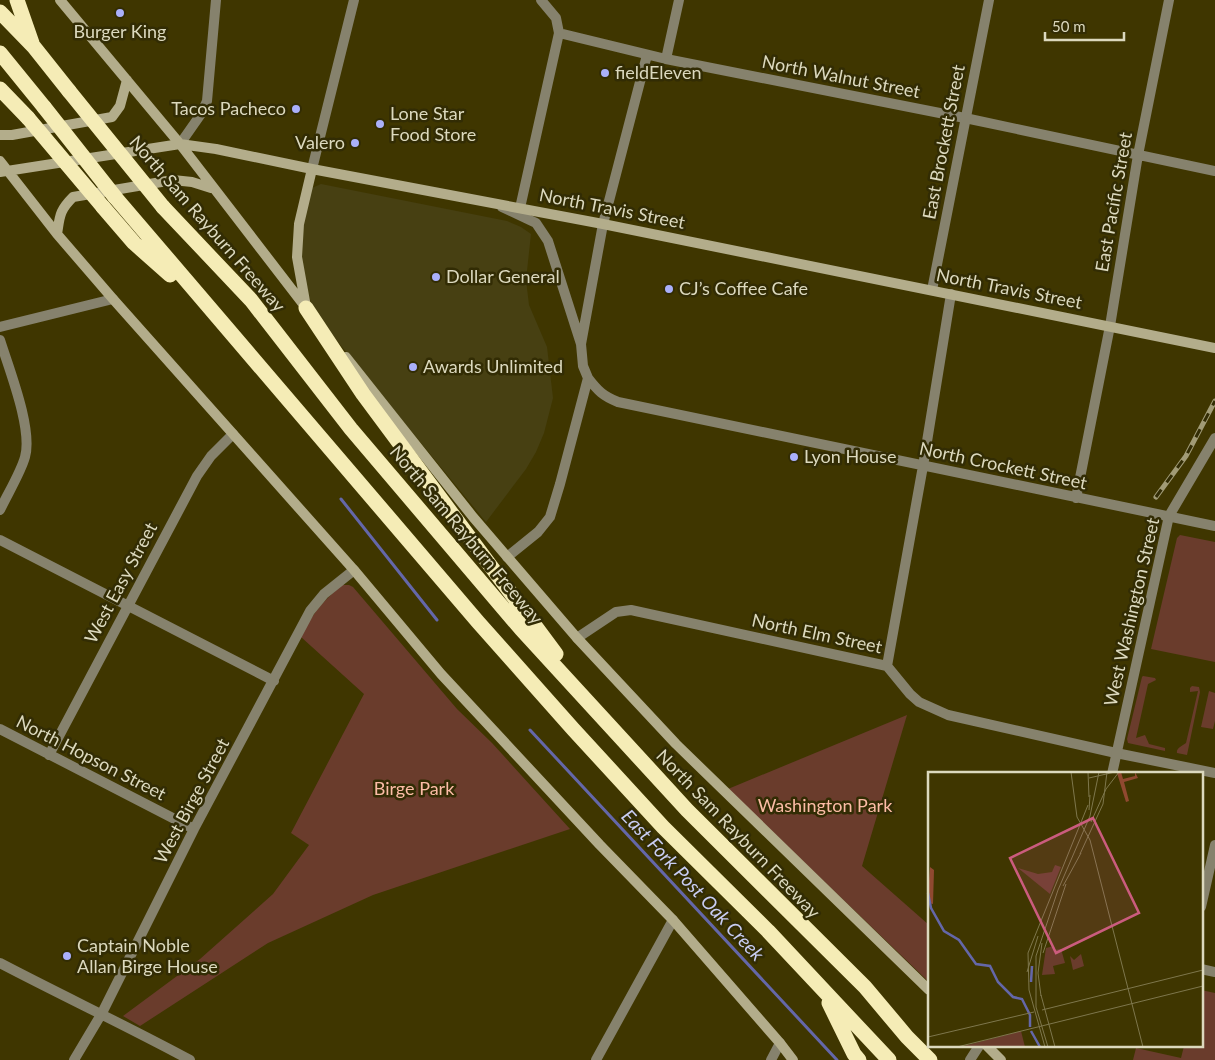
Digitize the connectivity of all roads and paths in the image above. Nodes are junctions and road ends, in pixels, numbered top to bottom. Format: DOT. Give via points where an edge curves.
graph roads {
  1 [pos="216,0"];
  2 [pos="354,0"];
  3 [pos="540,0"];
  4 [pos="679,0"];
  5 [pos="989,0"];
  6 [pos="1169,0"];
  7 [pos="61,1"];
  8 [pos="18,2"];
  9 [pos="0,12"];
  10 [pos="559,33"];
  11 [pos="34,48"];
  12 [pos="0,53"];
  13 [pos="647,55"];
  14 [pos="666,59"];
  15 [pos="127,80"];
  16 [pos="0,90"];
  17 [pos="965,118"];
  18 [pos="0,135"];
  19 [pos="180,144"];
  20 [pos="1138,155"];
  21 [pos="0,161"];
  22 [pos="312,170"];
  23 [pos="1215,170"];
  24 [pos="4,172"];
  25 [pos="212,188"];
  26 [pos="109,202"];
  27 [pos="492,203"];
  28 [pos="520,208"];
  29 [pos="603,224"];
  30 [pos="57,234"];
  31 [pos="932,290"];
  32 [pos="951,294"];
  33 [pos="113,300"];
  34 [pos="306,308"];
  35 [pos="1110,326"];
  36 [pos="0,327"];
  37 [pos="0,340"];
  38 [pos="582,344"];
  39 [pos="1215,348"];
  40 [pos="588,378"];
  41 [pos="233,434"];
  42 [pos="1215,438"];
  43 [pos="923,466"];
  44 [pos="1076,498"];
  45 [pos="0,510"];
  46 [pos="1169,516"];
  47 [pos="1215,526"];
  48 [pos="0,540"];
  49 [pos="507,557"];
  50 [pos="354,570"];
  51 [pos="127,606"];
  52 [pos="577,638"];
  53 [pos="887,666"];
  54 [pos="274,681"];
  55 [pos="602,718"];
  56 [pos="0,729"];
  57 [pos="1116,753"];
  58 [pos="50,755"];
  59 [pos="1112,772"];
  60 [pos="1215,773"];
  61 [pos="194,829"];
  62 [pos="1215,845"];
  63 [pos="1202,903"];
  64 [pos="673,920"];
  65 [pos="0,963"];
  66 [pos="1202,969"];
  67 [pos="1215,972"];
  68 [pos="928,989"];
  69 [pos="822,990"];
  70 [pos="102,1013"];
  71 [pos="780,1043"];
  72 [pos="978,1048"];
  73 [pos="989,1048"];
  74 [pos="887,1057"];
  75 [pos="74,1060"];
  76 [pos="190,1060"];
  77 [pos="596,1060"];
  78 [pos="771,1060"];
  79 [pos="793,1060"];
  80 [pos="859,1060"];
  81 [pos="930,1060"];
  82 [pos="970,1060"];
  83 [pos="1001,1060"];
  1 -- 19 [label="street" via="207,101"];
  2 -- 22 [label="street"];
  3 -- 10 [label="street" via="556,18"];
  4 -- 14 [label="street"];
  5 -- 17 [label="street, East Brockett Street"];
  6 -- 20 [label="street, East Pacific Street"];
  7 -- 15 [label="main road, North Sam Rayburn Freeway"];
  8 -- 11 [label="highway"];
  9 -- 11 [label="highway, North Sam Rayburn Freeway"];
  10 -- 13 [label="street, North Walnut Street"];
  10 -- 28 [label="street"];
  11 -- 55 [label="highway, North Sam Rayburn Freeway, bridge" via="164,207 251,300 351,429 521,629"];
  12 -- 26 [label="highway, bridge" via="44,107"];
  13 -- 14 [label="street, North Walnut Street"];
  13 -- 29 [label="street"];
  14 -- 17 [label="street, North Walnut Street"];
  15 -- 18 [label="main road" via="120,106 112,117"];
  15 -- 19 [label="main road, North Sam Rayburn Freeway"];
  16 -- 26 [label="highway, bridge"];
  17 -- 20 [label="street, North Walnut Street"];
  17 -- 31 [label="street, East Brockett Street"];
  19 -- 22 [label="main road, North Travis Street"];
  19 -- 24 [label="main road, North Travis Street"];
  19 -- 25 [label="main road, North Sam Rayburn Freeway"];
  20 -- 23 [label="street, North Walnut Street"];
  20 -- 35 [label="street, East Pacific Street"];
  21 -- 24 [label="main road"];
  22 -- 27 [label="main road, North Travis Street"];
  22 -- 34 [label="main road" via="299,224 297,257"];
  24 -- 30 [label="main road"];
  25 -- 30 [label="main road" via="173,180 73,197 63,207"];
  25 -- 34 [label="main road, North Sam Rayburn Freeway"];
  26 -- 69 [label="highway" via="210,311 573,729 663,827 768,931"];
  27 -- 28 [label="main road, North Travis Street"];
  27 -- 38 [label="street" via="536,223 548,241"];
  28 -- 29 [label="main road, North Travis Street"];
  29 -- 31 [label="main road, North Travis Street"];
  29 -- 38 [label="street"];
  30 -- 33 [label="main road"];
  31 -- 32 [label="main road, North Travis Street"];
  32 -- 35 [label="main road, North Travis Street"];
  32 -- 43 [label="street"];
  33 -- 36 [label="street"];
  33 -- 41 [label="main road"];
  34 -- 49 [label="main road, North Sam Rayburn Freeway"];
  34 -- 55 [label="highway" via="363,394"];
  35 -- 39 [label="main road, North Travis Street"];
  35 -- 44 [label="street, East Pacific Street"];
  37 -- 45 [label="street" via="26,429 26,456"];
  38 -- 40 [label="street" via="583,366"];
  40 -- 43 [label="street, North Crockett Street" via="606,397 618,402"];
  40 -- 49 [label="street" via="550,517 538,532"];
  41 -- 50 [label="main road"];
  41 -- 51 [label="street, West Easy Street" via="197,476"];
  42 -- 46 [label="street, West Washington Street"];
  43 -- 44 [label="street, North Crockett Street"];
  43 -- 53 [label="street"];
  44 -- 46 [label="street, North Crockett Street"];
  46 -- 47 [label="street, North Crockett Street"];
  46 -- 57 [label="street, West Washington Street"];
  48 -- 51 [label="street"];
  49 -- 52 [label="main road, North Sam Rayburn Freeway"];
  50 -- 54 [label="street, West Birge Street" via="324,594 310,611"];
  50 -- 64 [label="main road" via="441,674"];
  51 -- 54 [label="street"];
  51 -- 58 [label="street, West Easy Street"];
  52 -- 53 [label="street, North Elm Street" via="616,612 631,610"];
  52 -- 68 [label="main road, North Sam Rayburn Freeway" via="676,744"];
  53 -- 57 [label="street, North Elm Street" via="919,702 948,715"];
  54 -- 61 [label="street, West Birge Street"];
  55 -- 81 [label="highway, North Sam Rayburn Freeway" via="687,810 865,988"];
  56 -- 58 [label="street, North Hopson Street"];
  57 -- 59 [label="street, West Washington Street"];
  57 -- 60 [label="street, North Elm Street"];
  58 -- 61 [label="street, North Hopson Street"];
  61 -- 70 [label="street, West Birge Street"];
  62 -- 63 [label="street"];
  64 -- 71 [label="main road"];
  64 -- 77 [label="street"];
  65 -- 70 [label="street" via="82,1006"];
  66 -- 67 [label="street"];
  69 -- 74 [label="highway"];
  69 -- 80 [label="highway"];
  70 -- 75 [label="street, West Birge Street"];
  70 -- 76 [label="street"];
  71 -- 78 [label="street"];
  71 -- 79 [label="main road"];
  72 -- 82 [label="street"];
  73 -- 83 [label="main road"];
}
